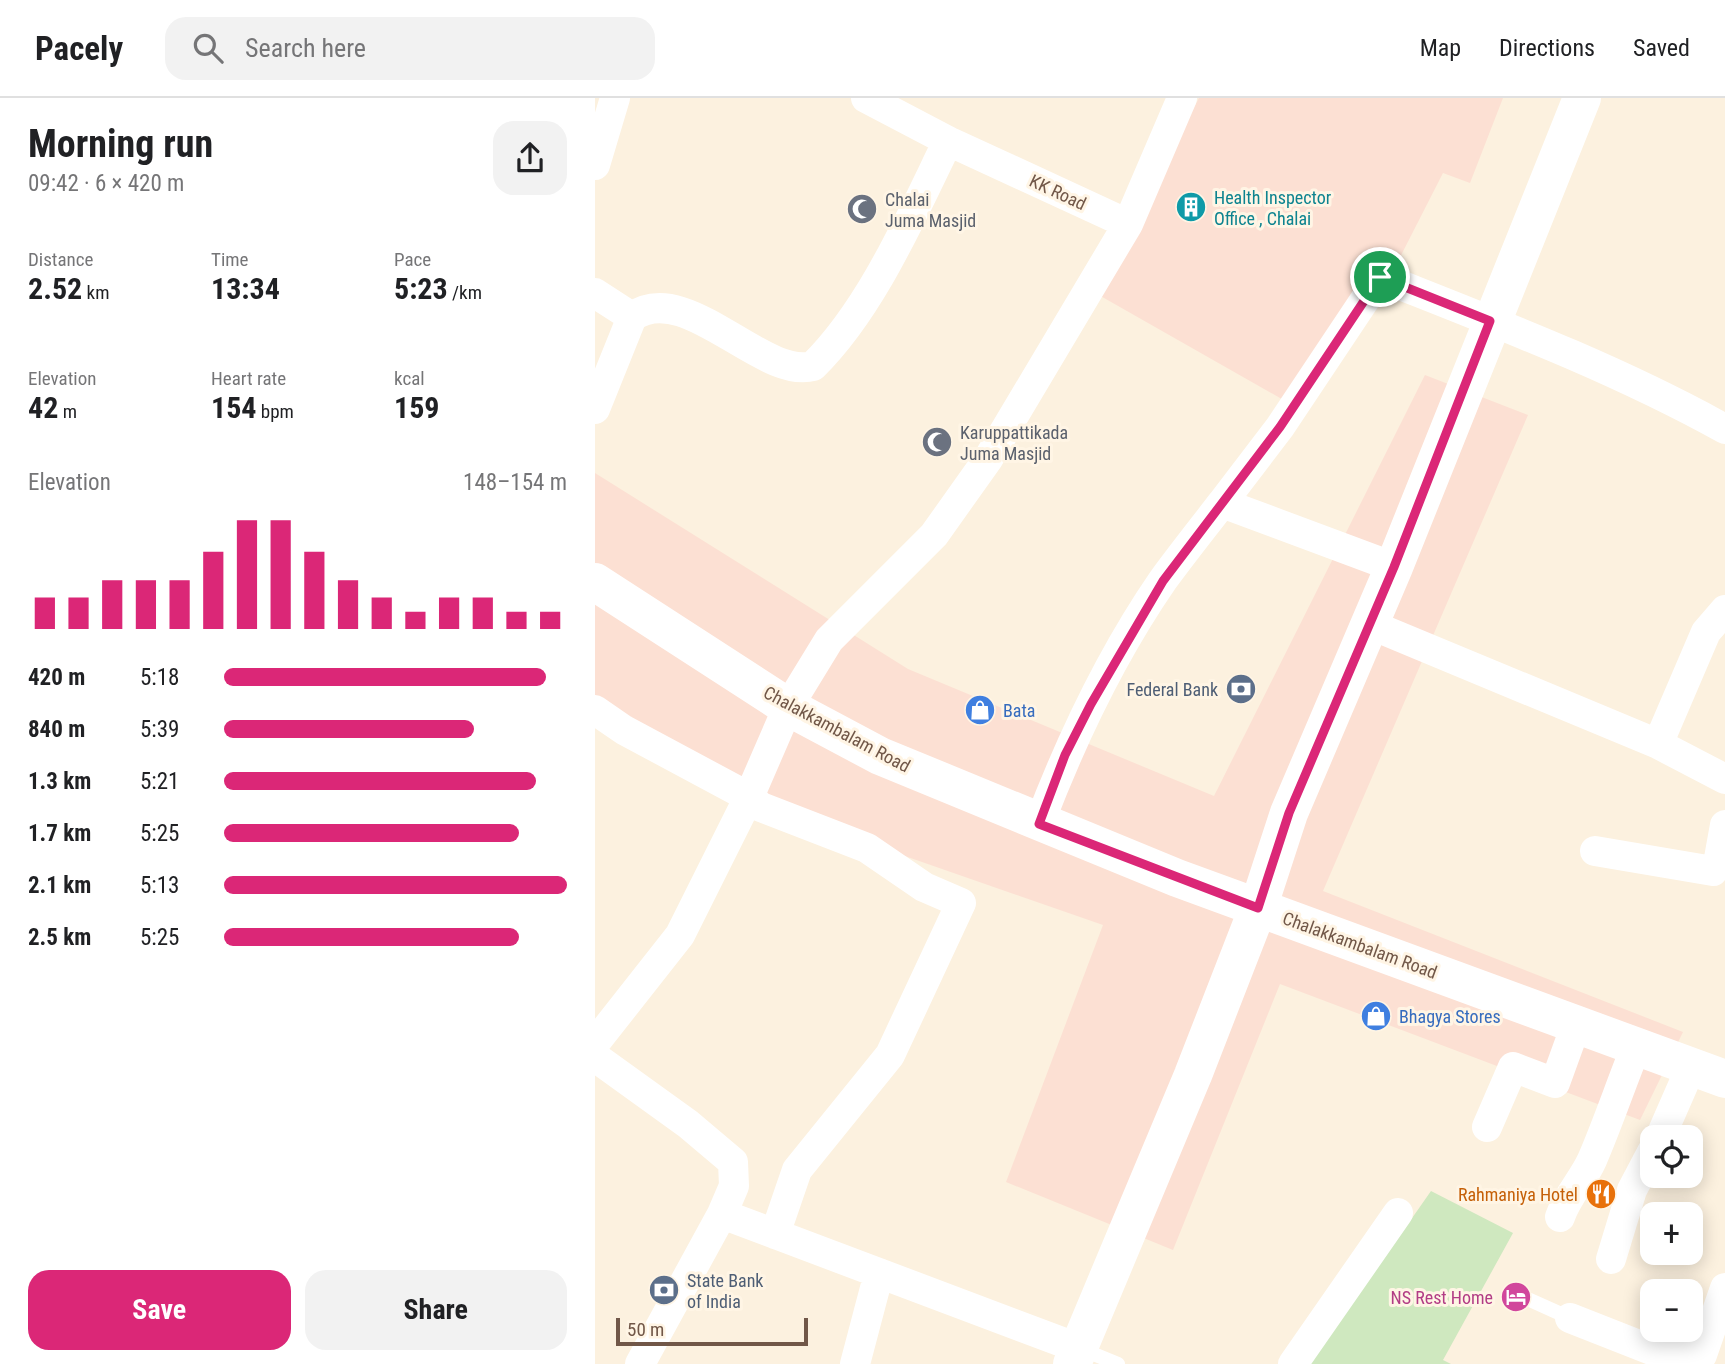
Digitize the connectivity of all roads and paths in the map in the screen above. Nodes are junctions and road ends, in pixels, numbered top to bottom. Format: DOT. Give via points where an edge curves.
graph roads {
  1 [pos="615,98"];
  2 [pos="866,98"];
  3 [pos="1182,98"];
  4 [pos="1582,98"];
  5 [pos="947,141"];
  6 [pos="595,165"];
  7 [pos="1128,224"];
  8 [pos="595,293"];
  9 [pos="632,317"];
  10 [pos="1490,321"];
  11 [pos="595,409"];
  12 [pos="1725,429"];
  13 [pos="1222,503"];
  14 [pos="1394,567"];
  15 [pos="595,582"];
  16 [pos="1369,624"];
  17 [pos="1719,628"];
  18 [pos="788,707"];
  19 [pos="595,710"];
  20 [pos="1658,744"];
  21 [pos="1725,779"];
  22 [pos="749,797"];
  23 [pos="1039,824"];
  24 [pos="1724,837"];
  25 [pos="1595,851"];
  26 [pos="1258,908"];
  27 [pos="1576,1025"];
  28 [pos="595,1043"];
  29 [pos="1636,1047"];
  30 [pos="595,1057"];
  31 [pos="1708,1073"];
  32 [pos="1670,1125"];
  33 [pos="1487,1127"];
  34 [pos="1640,1175"];
  35 [pos="1398,1213"];
  36 [pos="722,1214"];
  37 [pos="1560,1217"];
  38 [pos="775,1234"];
  39 [pos="1611,1259"];
  40 [pos="879,1273"];
  41 [pos="1725,1288"];
  42 [pos="1523,1297"];
  43 [pos="1570,1318"];
  44 [pos="1075,1356"];
  45 [pos="1704,1359"];
  46 [pos="640,1364"];
  47 [pos="855,1364"];
  48 [pos="1118,1364"];
  49 [pos="1293,1364"];
  1 -- 6 [label="street"];
  2 -- 5 [label="street, KK Road"];
  3 -- 7 [label="street"];
  4 -- 10 [label="street"];
  5 -- 7 [label="street, KK Road"];
  5 -- 9 [label="street" via="897,244 855,313 813,366 792,368 669,308 654,306"];
  7 -- 18 [label="street" via="988,458 941,524 884,589 829,640"];
  8 -- 9 [label="street"];
  9 -- 11 [label="street"];
  10 -- 12 [label="street" via="1679,403"];
  10 -- 13 [label="street" via="1380,277 1280,427"];
  10 -- 14 [label="street"];
  13 -- 14 [label="street"];
  13 -- 23 [label="street" via="1163,581 1091,704 1065,755"];
  14 -- 16 [label="street"];
  15 -- 18 [label="street, Chalakkambalam Road"];
  16 -- 20 [label="street"];
  16 -- 26 [label="street" via="1289,813"];
  17 -- 20 [label="street"];
  18 -- 22 [label="street"];
  18 -- 23 [label="street, Chalakkambalam Road" via="880,757"];
  19 -- 22 [label="street"];
  20 -- 21 [label="street"];
  22 -- 28 [label="street" via="680,934"];
  22 -- 38 [label="street" via="761,807 867,848 924,887 961,903 890,1055 797,1170"];
  23 -- 26 [label="street, Chalakkambalam Road"];
  24 -- 25 [label="street" via="1713,871"];
  26 -- 27 [label="street, Chalakkambalam Road"];
  26 -- 44 [label="street"];
  27 -- 29 [label="street, Chalakkambalam Road"];
  27 -- 33 [label="street" via="1555,1083 1513,1067"];
  29 -- 31 [label="street, Chalakkambalam Road"];
  29 -- 37 [label="street" via="1593,1158"];
  30 -- 36 [label="street" via="733,1162 734,1186"];
  31 -- 32 [label="street"];
  34 -- 39 [label="street"];
  35 -- 49 [label="street"];
  36 -- 38 [label="street"];
  36 -- 46 [label="street"];
  38 -- 40 [label="street"];
  40 -- 44 [label="street"];
  40 -- 47 [label="street"];
  41 -- 45 [label="street"];
  42 -- 43 [label="lane"];
  43 -- 45 [label="street" via="1664,1356"];
  44 -- 48 [label="lane"];
}
